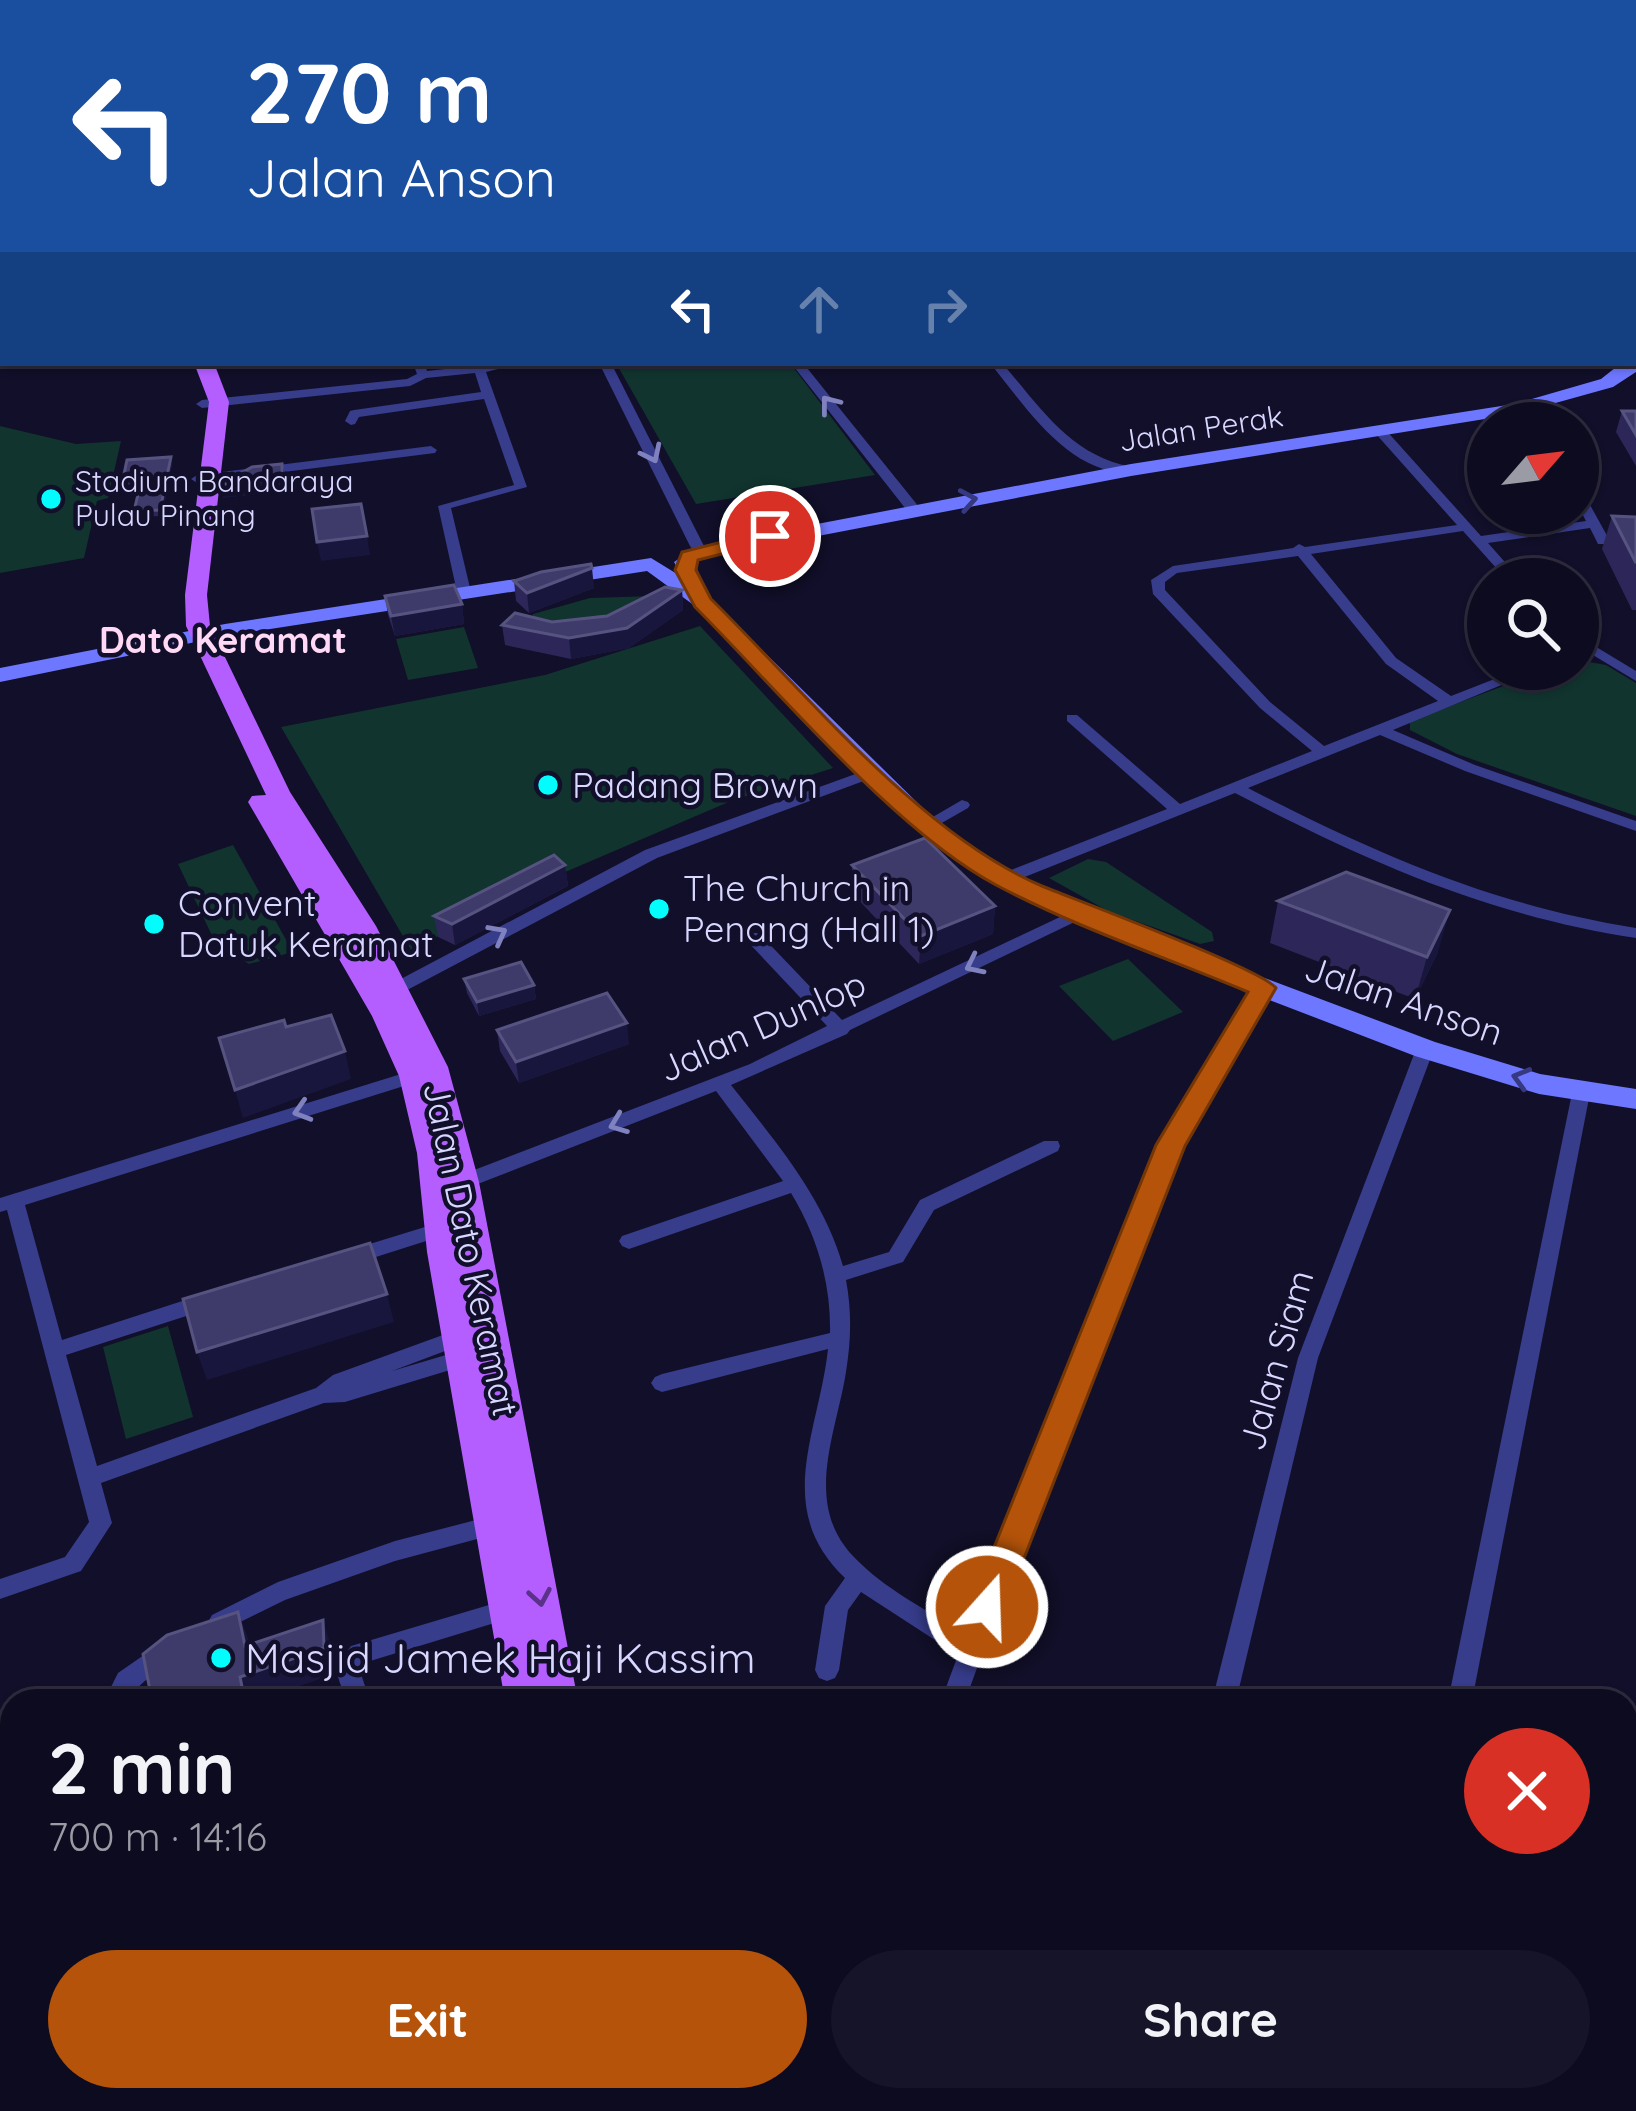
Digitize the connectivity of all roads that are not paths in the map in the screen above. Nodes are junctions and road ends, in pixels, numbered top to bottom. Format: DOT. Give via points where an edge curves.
graph roads {
  1 [pos="189,366"];
  2 [pos="205,366"];
  3 [pos="504,366"];
  4 [pos="607,366"];
  5 [pos="799,366"];
  6 [pos="999,366"];
  7 [pos="1627,366"];
  8 [pos="478,368"];
  9 [pos="421,369"];
  10 [pos="489,395"];
  11 [pos="211,403"];
  12 [pos="351,421"];
  13 [pos="1380,430"];
  14 [pos="431,450"];
  15 [pos="1084,457"];
  16 [pos="1131,470"];
  17 [pos="205,478"];
  18 [pos="1079,480"];
  19 [pos="914,510"];
  20 [pos="1467,527"];
  21 [pos="1473,534"];
  22 [pos="1599,534"];
  23 [pos="770,536"];
  24 [pos="1604,541"];
  25 [pos="697,546"];
  26 [pos="1299,548"];
  27 [pos="1494,558"];
  28 [pos="467,589"];
  29 [pos="702,602"];
  30 [pos="190,632"];
  31 [pos="1599,656"];
  32 [pos="7,673"];
  33 [pos="1636,677"];
  34 [pos="1480,690"];
  35 [pos="1449,702"];
  36 [pos="1072,718"];
  37 [pos="1380,730"];
  38 [pos="1322,752"];
  39 [pos="872,773"];
  40 [pos="1235,787"];
  41 [pos="962,805"];
  42 [pos="1178,810"];
  43 [pos="927,824"];
  44 [pos="1636,826"];
  45 [pos="1004,879"];
  46 [pos="1079,913"];
  47 [pos="1636,933"];
  48 [pos="752,937"];
  49 [pos="1263,988"];
  50 [pos="386,994"];
  51 [pos="841,1030"];
  52 [pos="1425,1049"];
  53 [pos="414,1076"];
  54 [pos="719,1083"];
  55 [pos="1581,1093"];
  56 [pos="1636,1099"];
  57 [pos="1042,1150"];
  58 [pos="463,1182"];
  59 [pos="796,1184"];
  60 [pos="7,1203"];
  61 [pos="441,1229"];
  62 [pos="628,1241"];
  63 [pos="332,1263"];
  64 [pos="836,1276"];
  65 [pos="231,1294"];
  66 [pos="841,1338"];
  67 [pos="474,1348"];
  68 [pos="54,1351"];
  69 [pos="662,1383"];
  70 [pos="92,1477"];
  71 [pos="520,1492"];
  72 [pos="494,1526"];
  73 [pos="860,1576"];
  74 [pos="0,1588"];
  75 [pos="509,1609"];
  76 [pos="971,1651"];
  77 [pos="827,1670"];
  78 [pos="121,1689"];
  79 [pos="354,1689"];
  80 [pos="523,1689"];
  81 [pos="556,1689"];
  82 [pos="957,1689"];
  83 [pos="1227,1689"];
  84 [pos="1462,1689"];
  1 -- 11 [label="main road"];
  2 -- 11 [label="main road"];
  3 -- 8 [label="street"];
  4 -- 25 [label="street, one-way"];
  19 -- 5 [label="street, one-way"];
  6 -- 15 [label="street"];
  7 -- 13 [label="main road, Jalan Perak" via="1607,382 1516,409"];
  8 -- 9 [label="street"];
  8 -- 10 [label="street"];
  9 -- 11 [label="street" via="410,382"];
  10 -- 12 [label="street" via="354,414"];
  10 -- 28 [label="street" via="521,487 444,506"];
  11 -- 17 [label="main road"];
  13 -- 16 [label="main road, Jalan Perak"];
  13 -- 20 [label="street"];
  14 -- 17 [label="street"];
  15 -- 16 [label="street"];
  15 -- 18 [label="street"];
  16 -- 18 [label="main road, Jalan Perak"];
  17 -- 30 [label="main road" via="179,596"];
  19 -- 18 [label="main road, Jalan Perak, one-way"];
  19 -- 23 [label="main road, Jalan Perak"];
  21 -- 26 [label="street"];
  21 -- 27 [label="street"];
  22 -- 24 [label="street"];
  23 -- 25 [label="main road, Jalan Perak"];
  23 -- 29 [label="main road, Jalan Perak" via="689,556 686,570"];
  25 -- 28 [label="main road, Jalan Perak"];
  26 -- 35 [label="street" via="1391,661"];
  26 -- 38 [label="street" via="1173,570 1155,585 1265,705"];
  28 -- 29 [label="main road, Jalan Perak" via="644,563"];
  28 -- 30 [label="main road, Jalan Perak"];
  29 -- 39 [label="main road, Jalan Anson"];
  30 -- 32 [label="main road, Jalan Perak"];
  30 -- 50 [label="main road, Jalan Dato Keramat" via="275,829"];
  31 -- 33 [label="street"];
  34 -- 35 [label="street"];
  35 -- 37 [label="street"];
  36 -- 42 [label="street"];
  37 -- 38 [label="street"];
  37 -- 44 [label="street"];
  38 -- 40 [label="street"];
  39 -- 43 [label="main road, Jalan Anson"];
  50 -- 39 [label="street, one-way" via="651,854"];
  40 -- 42 [label="street"];
  40 -- 47 [label="street" via="1484,903"];
  41 -- 43 [label="street"];
  42 -- 45 [label="street"];
  43 -- 45 [label="main road, Jalan Anson"];
  45 -- 46 [label="main road, Jalan Anson"];
  46 -- 49 [label="main road, Jalan Anson"];
  46 -- 51 [label="street, Jalan Dunlop, one-way"];
  48 -- 51 [label="street"];
  49 -- 52 [label="main road, Jalan Anson"];
  49 -- 76 [label="street" via="1171,1145"];
  50 -- 53 [label="main road, Jalan Dato Keramat"];
  50 -- 58 [label="main road, Jalan Dato Keramat" via="428,1051"];
  51 -- 54 [label="street, Jalan Dunlop"];
  55 -- 52 [label="main road, Jalan Anson, one-way"];
  52 -- 83 [label="street, Jalan Siam" via="1314,1338"];
  53 -- 60 [label="street, one-way"];
  53 -- 61 [label="main road, Jalan Dato Keramat"];
  54 -- 58 [label="street, Jalan Dunlop, one-way"];
  54 -- 59 [label="street"];
  55 -- 56 [label="main road, Jalan Anson"];
  55 -- 84 [label="street"];
  57 -- 64 [label="street" via="927,1205 896,1257"];
  58 -- 67 [label="main road, Jalan Dato Keramat"];
  59 -- 62 [label="street"];
  59 -- 64 [label="street"];
  60 -- 68 [label="street"];
  61 -- 63 [label="street"];
  61 -- 67 [label="main road, Jalan Dato Keramat"];
  64 -- 66 [label="street"];
  65 -- 68 [label="street"];
  66 -- 69 [label="street"];
  66 -- 73 [label="street" via="814,1492 820,1524"];
  67 -- 70 [label="street"];
  67 -- 71 [label="main road, Jalan Dato Keramat"];
  67 -- 72 [label="main road, Jalan Dato Keramat"];
  68 -- 70 [label="street"];
  70 -- 74 [label="street" via="101,1523 90,1546 73,1564"];
  71 -- 72 [label="street" via="513,1516"];
  71 -- 81 [label="main road, Jalan Dato Keramat, one-way"];
  72 -- 75 [label="main road, Jalan Dato Keramat"];
  72 -- 78 [label="street" via="278,1592 172,1647"];
  73 -- 76 [label="street"];
  73 -- 77 [label="street" via="837,1606"];
  75 -- 79 [label="street" via="358,1654 347,1668"];
  75 -- 80 [label="main road, Jalan Dato Keramat"];
  76 -- 82 [label="street"];
}
